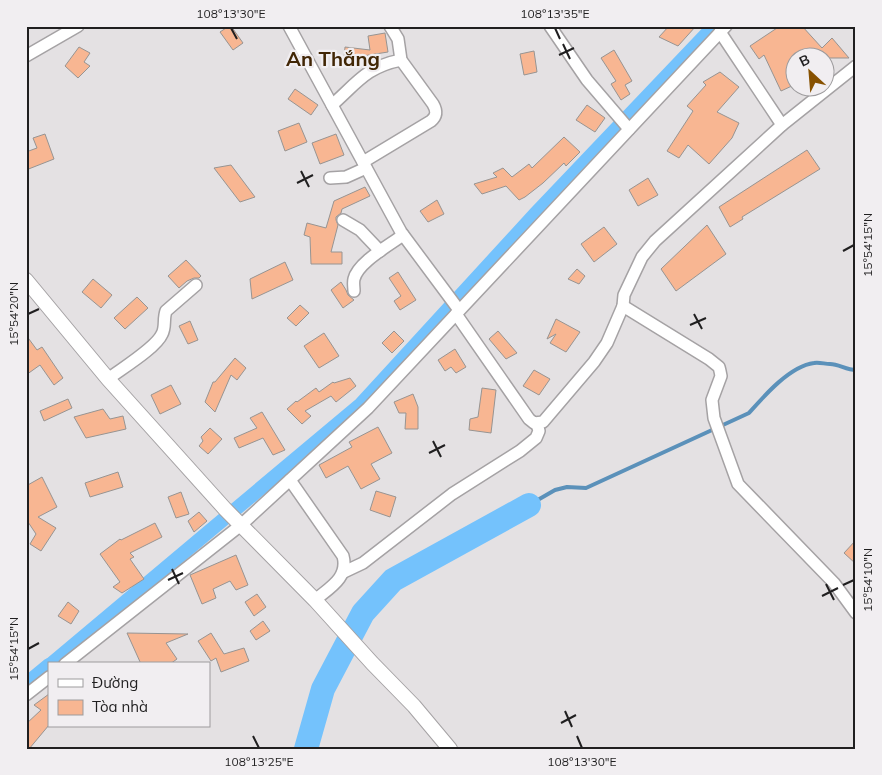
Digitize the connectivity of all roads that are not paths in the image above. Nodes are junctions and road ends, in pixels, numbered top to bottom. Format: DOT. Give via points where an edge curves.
graph roads {
  1 [pos="78,26"];
  2 [pos="289,26"];
  3 [pos="390,26"];
  4 [pos="550,26"];
  5 [pos="723,29"];
  6 [pos="26,56"];
  7 [pos="401,60"];
  8 [pos="856,66"];
  9 [pos="332,106"];
  10 [pos="782,125"];
  11 [pos="629,129"];
  12 [pos="364,165"];
  13 [pos="330,178"];
  14 [pos="342,220"];
  15 [pos="404,235"];
  16 [pos="380,252"];
  17 [pos="26,280"];
  18 [pos="196,284"];
  19 [pos="354,291"];
  20 [pos="622,306"];
  21 [pos="457,312"];
  22 [pos="108,379"];
  23 [pos="537,424"];
  24 [pos="290,480"];
  25 [pos="239,523"];
  26 [pos="344,572"];
  27 [pos="314,600"];
  28 [pos="856,614"];
  29 [pos="67,662"];
  30 [pos="48,678"];
  31 [pos="26,695"];
  32 [pos="450,749"];
  1 -- 6 [label="street"];
  2 -- 9 [label="street"];
  3 -- 7 [label="street" via="398,39"];
  4 -- 11 [label="street" via="587,80"];
  5 -- 10 [label="street"];
  5 -- 11 [label="street"];
  7 -- 9 [label="street" via="372,69"];
  7 -- 12 [label="street" via="433,104 436,115 431,122"];
  8 -- 10 [label="street"];
  9 -- 12 [label="street"];
  10 -- 20 [label="street" via="655,241 642,257"];
  11 -- 21 [label="street"];
  12 -- 13 [label="street" via="346,177"];
  12 -- 15 [label="street"];
  14 -- 16 [label="street" via="360,230"];
  15 -- 16 [label="street"];
  15 -- 21 [label="street"];
  16 -- 19 [label="street" via="356,273"];
  17 -- 22 [label="street"];
  18 -- 22 [label="street" via="166,311 163,333 156,342"];
  20 -- 23 [label="street" via="607,343 594,362 547,418"];
  20 -- 28 [label="street" via="719,367 720,376 712,400 714,418 738,484 834,583"];
  21 -- 23 [label="street" via="529,419"];
  21 -- 24 [label="street" via="368,408"];
  22 -- 25 [label="street"];
  23 -- 26 [label="street" via="539,432 536,438 520,451 444,500 363,563"];
  24 -- 25 [label="street"];
  24 -- 26 [label="street" via="343,556"];
  25 -- 27 [label="street"];
  25 -- 29 [label="street"];
  26 -- 27 [label="street"];
  27 -- 32 [label="street"];
  30 -- 31 [label="street"];
}
